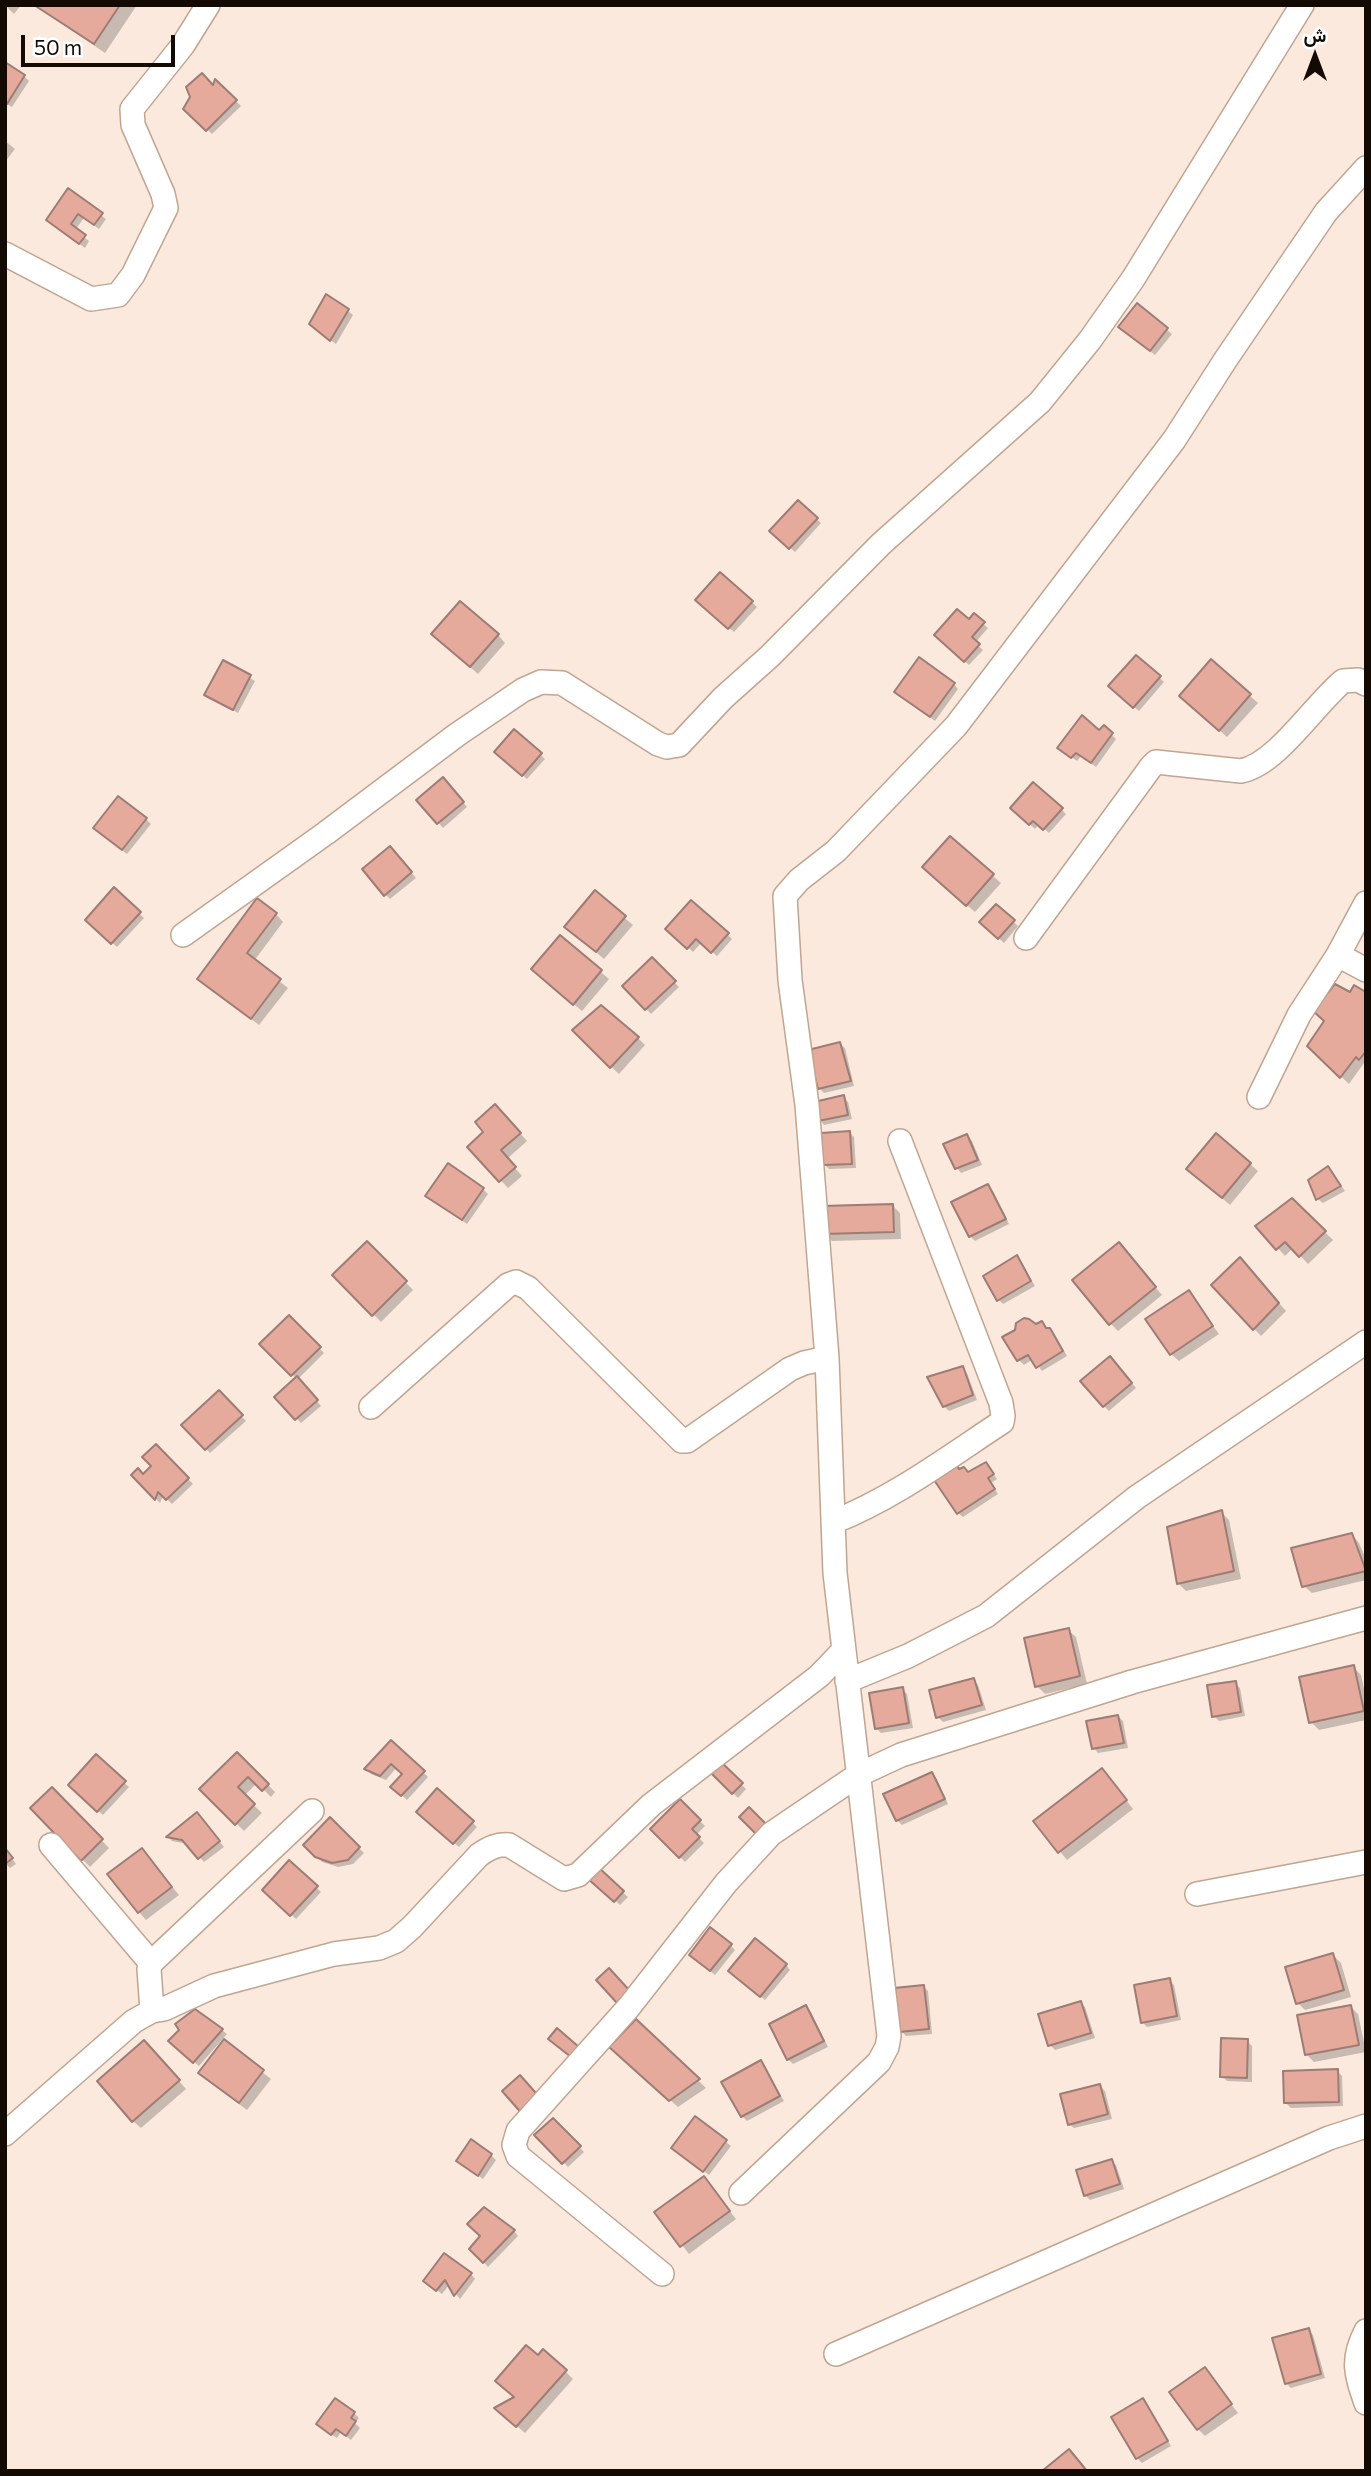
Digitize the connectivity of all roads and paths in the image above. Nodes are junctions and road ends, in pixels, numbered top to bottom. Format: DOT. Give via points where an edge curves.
graph roads {
  1 [pos="208,5"];
  2 [pos="1302,5"];
  3 [pos="1366,167"];
  4 [pos="5,254"];
  5 [pos="1366,684"];
  6 [pos="1366,903"];
  7 [pos="183,935"];
  8 [pos="1026,938"];
  9 [pos="1338,955"];
  10 [pos="1366,970"];
  11 [pos="1259,1097"];
  12 [pos="900,1141"];
  13 [pos="1366,1342"];
  14 [pos="827,1358"];
  15 [pos="371,1407"];
  16 [pos="833,1522"];
  17 [pos="1366,1618"];
  18 [pos="843,1651"];
  19 [pos="847,1681"];
  20 [pos="858,1775"];
  21 [pos="312,1811"];
  22 [pos="51,1845"];
  23 [pos="1366,1862"];
  24 [pos="1197,1894"];
  25 [pos="151,1964"];
  26 [pos="152,2011"];
  27 [pos="1366,2126"];
  28 [pos="5,2134"];
  29 [pos="741,2193"];
  30 [pos="662,2274"];
  31 [pos="1366,2331"];
  32 [pos="836,2354"];
  33 [pos="1366,2403"];
  1 -- 4 [label="street" via="132,109 133,125 166,208 118,295 91,299"];
  2 -- 7 [label="street" via="1133,279 1040,402 881,544 679,745 658,744 562,683 541,682 458,734"];
  3 -- 14 [label="street" via="1326,212 1174,440 956,726 785,896"];
  5 -- 8 [label="street" via="1343,681 1250,770 1156,762"];
  6 -- 9 [label="street"];
  9 -- 10 [label="street"];
  9 -- 11 [label="street" via="1299,1015"];
  12 -- 16 [label="street" via="1001,1403 1002,1422 923,1475"];
  13 -- 19 [label="street" via="1137,1497 986,1616"];
  14 -- 15 [label="street" via="790,1369 682,1441 528,1287 516,1282"];
  14 -- 16 [label="street"];
  16 -- 18 [label="street"];
  17 -- 20 [label="street" via="1132,1682 901,1755"];
  18 -- 19 [label="street"];
  18 -- 26 [label="street" via="811,1683 651,1805 578,1875 564,1879 500,1844 479,1854 396,1941 214,1986 164,2010"];
  19 -- 20 [label="street"];
  20 -- 29 [label="street" via="887,2047 879,2062"];
  20 -- 30 [label="street" via="771,1834 514,2139 518,2156"];
  21 -- 25 [label="street"];
  22 -- 25 [label="street"];
  23 -- 24 [label="street"];
  25 -- 26 [label="street"];
  26 -- 28 [label="street" via="134,2021"];
  27 -- 32 [label="street" via="1329,2138"];
  31 -- 33 [label="street" via="1355,2371"];
}
